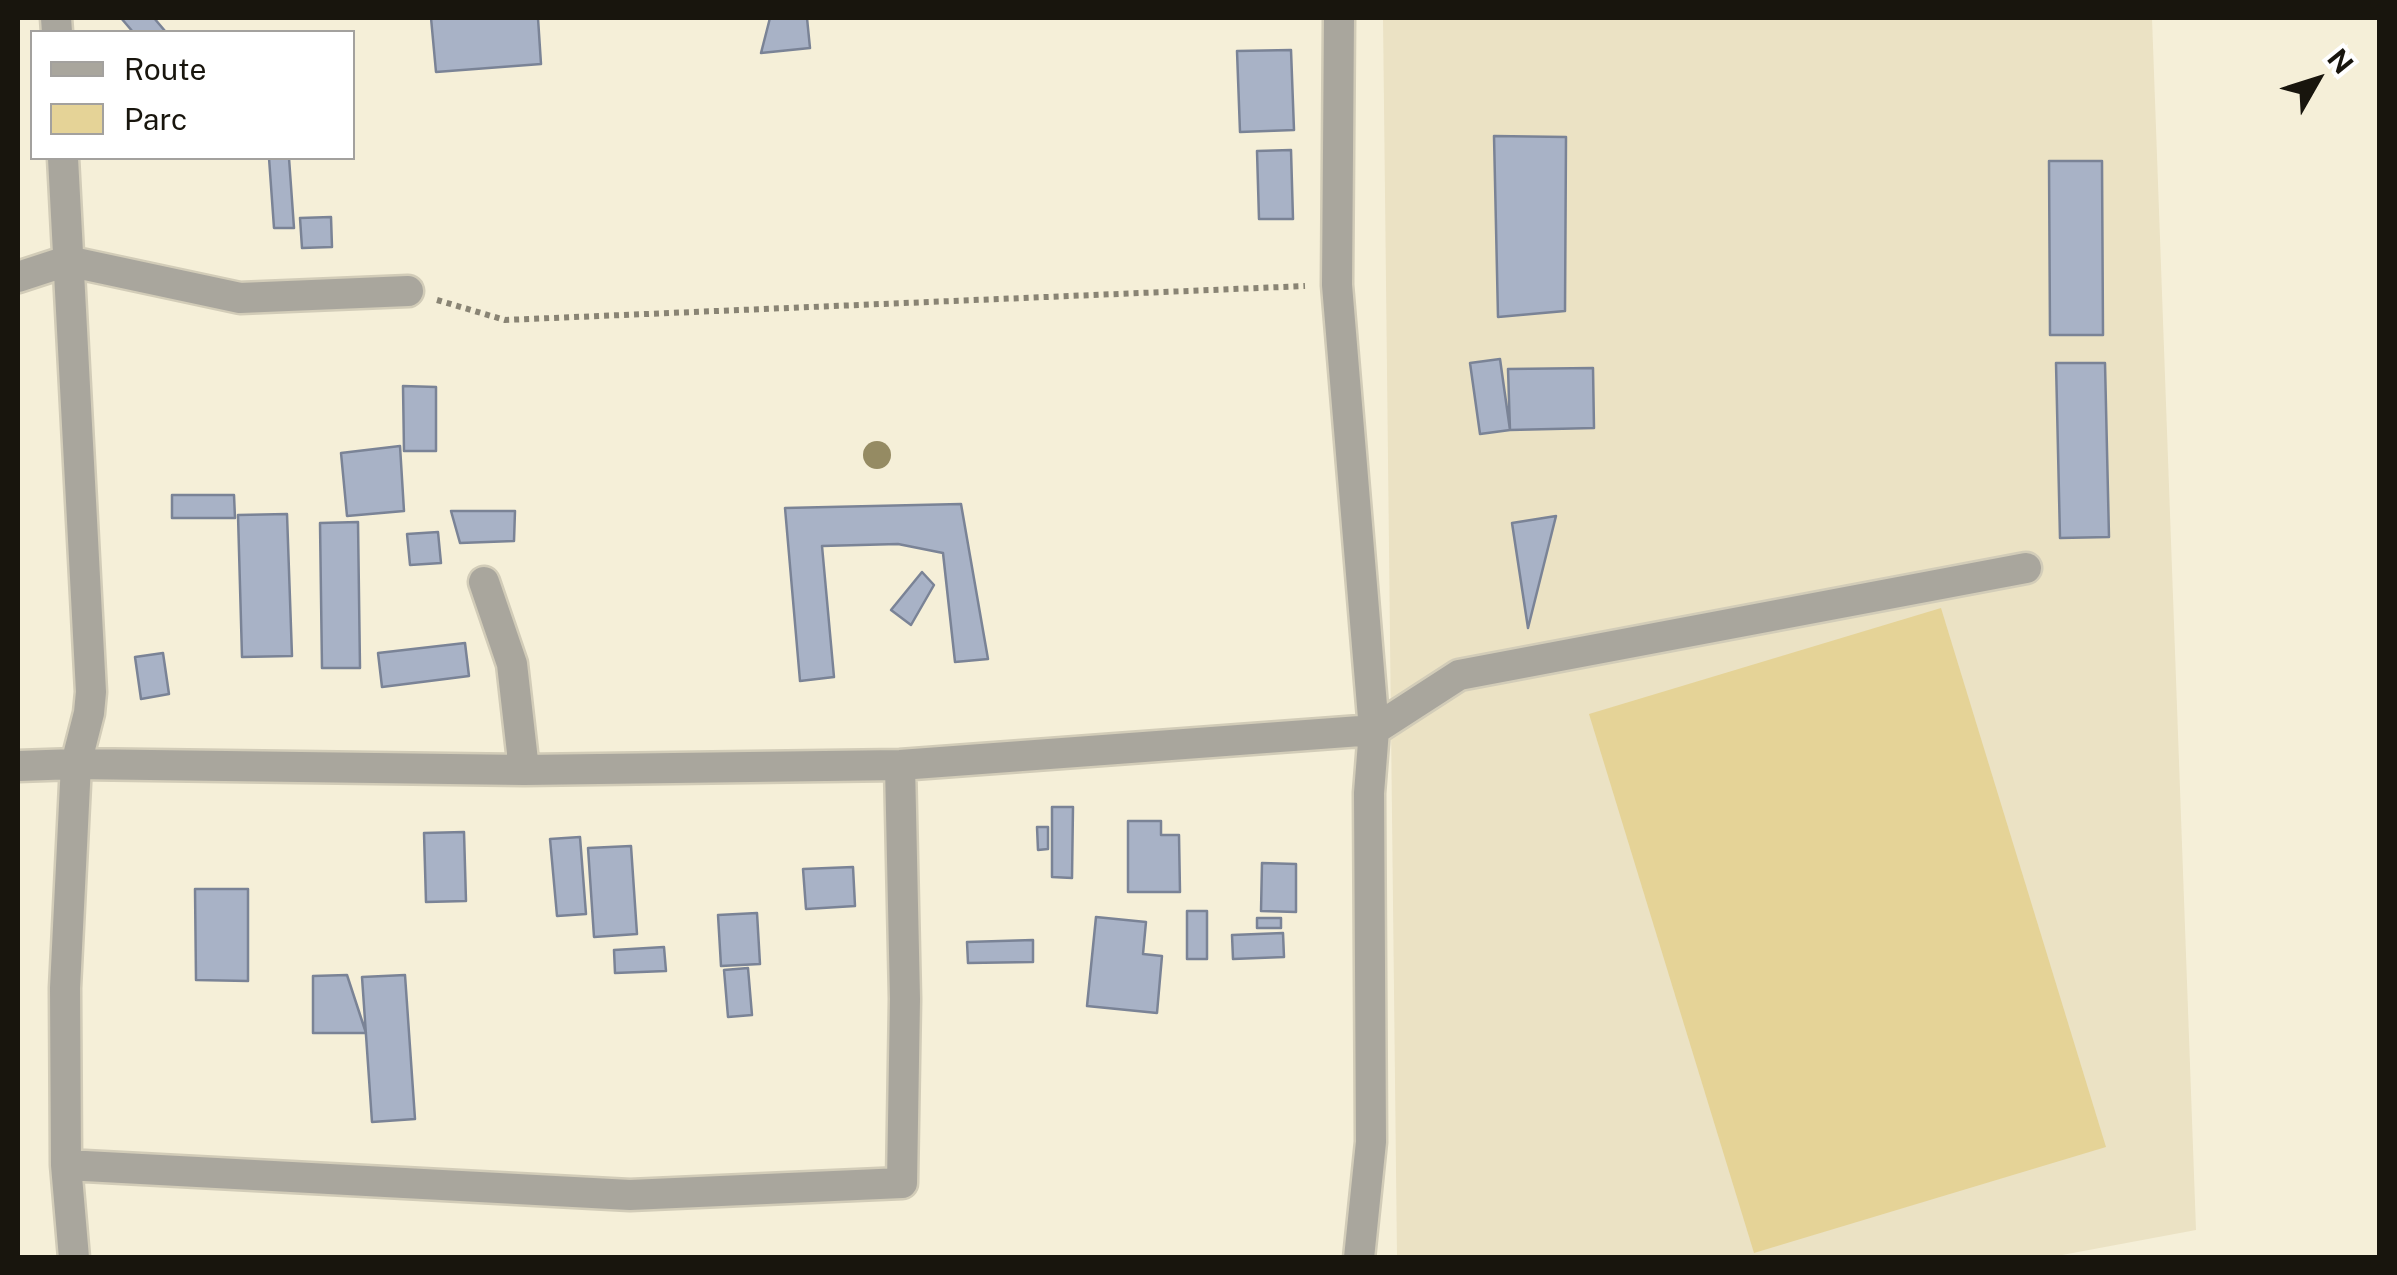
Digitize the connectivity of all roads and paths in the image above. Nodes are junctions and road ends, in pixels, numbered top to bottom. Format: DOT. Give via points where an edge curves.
graph roads {
  1 [pos="1339,18"];
  2 [pos="62,160"];
  3 [pos="67,261"];
  4 [pos="18,277"];
  5 [pos="1336,284"];
  6 [pos="408,292"];
  7 [pos="2026,568"];
  8 [pos="484,582"];
  9 [pos="1374,730"];
  10 [pos="76,764"];
  11 [pos="900,765"];
  12 [pos="18,766"];
  13 [pos="524,770"];
  14 [pos="66,1165"];
  15 [pos="74,1258"];
  16 [pos="1359,1258"];
  1 -- 5 [label="street"];
  2 -- 3 [label="street"];
  3 -- 4 [label="street"];
  3 -- 6 [label="street" via="240,298"];
  3 -- 10 [label="street" via="91,692"];
  5 -- 6 [label="path" via="505,320"];
  5 -- 9 [label="street"];
  7 -- 9 [label="street" via="1459,675"];
  8 -- 13 [label="street" via="512,664"];
  9 -- 11 [label="street"];
  9 -- 16 [label="street" via="1368,794 1371,1142"];
  10 -- 12 [label="street"];
  10 -- 13 [label="street"];
  10 -- 14 [label="street" via="65,988"];
  11 -- 13 [label="street"];
  11 -- 14 [label="street" via="902,1183 630,1195"];
  14 -- 15 [label="street"];
}
